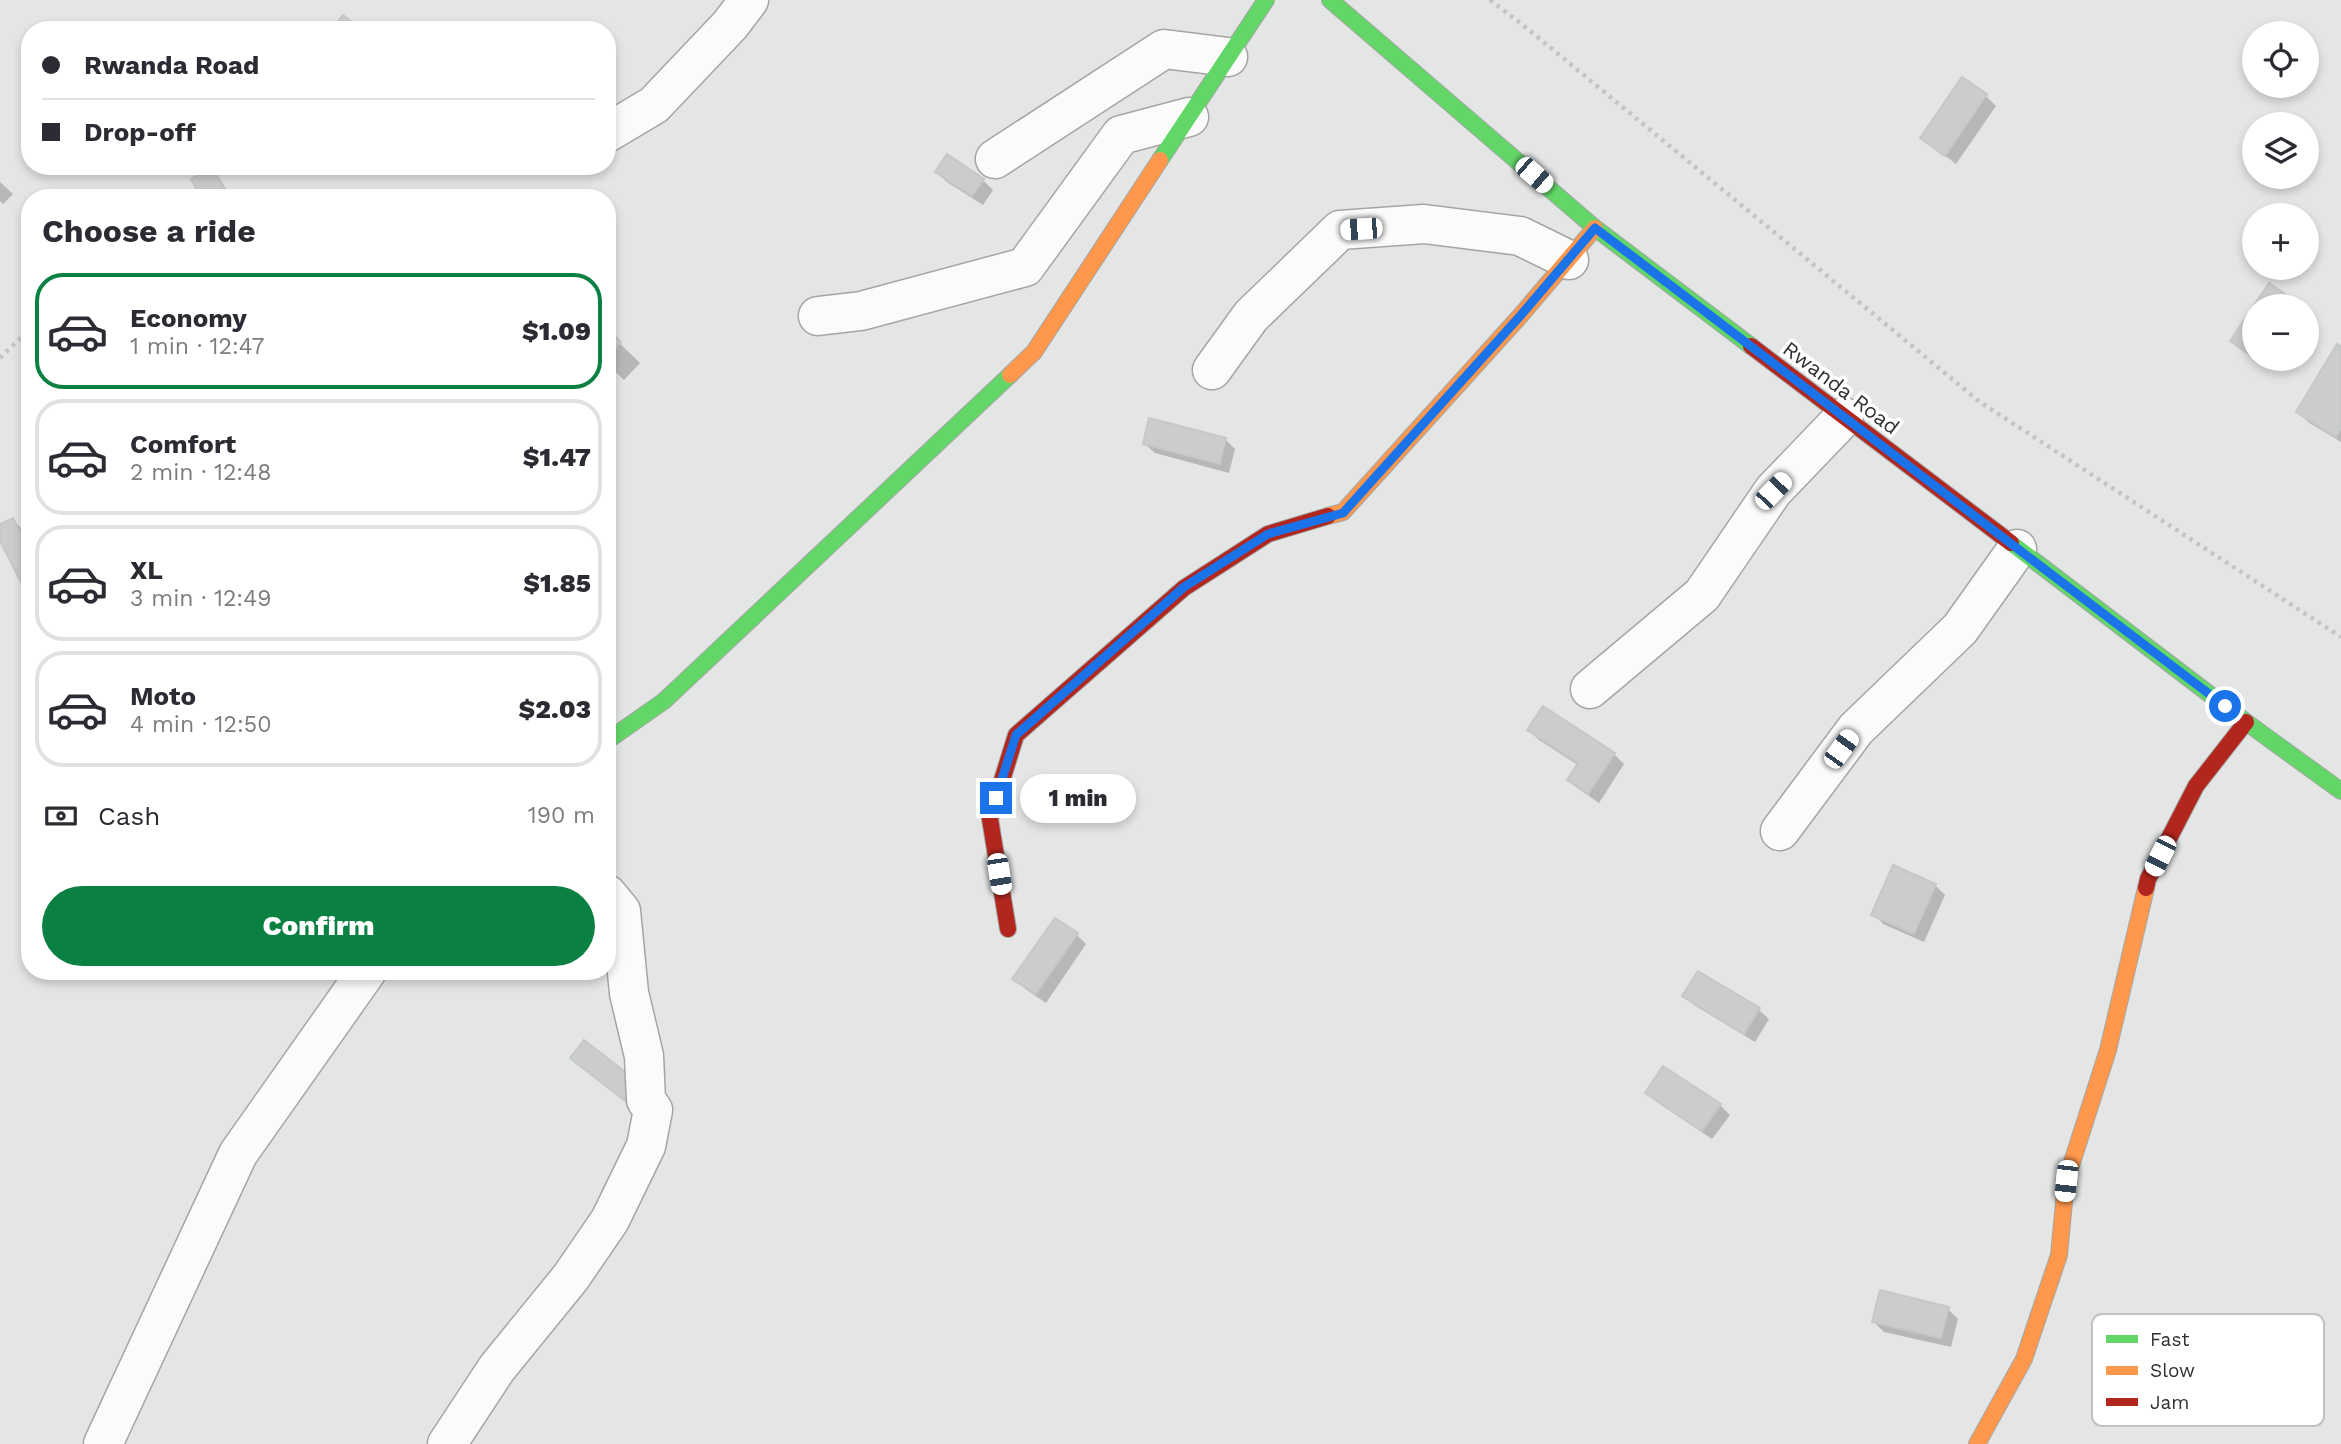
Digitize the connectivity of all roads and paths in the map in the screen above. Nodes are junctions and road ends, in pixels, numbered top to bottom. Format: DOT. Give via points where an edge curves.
graph roads {
  1 [pos="748,0"];
  2 [pos="1266,0"];
  3 [pos="1330,0"];
  4 [pos="1490,0"];
  5 [pos="1228,57"];
  6 [pos="1189,117"];
  7 [pos="616,127"];
  8 [pos="995,159"];
  9 [pos="1595,228"];
  10 [pos="1569,260"];
  11 [pos="818,316"];
  12 [pos="21,338"];
  13 [pos="0,358"];
  14 [pos="1212,370"];
  15 [pos="1844,417"];
  16 [pos="2017,548"];
  17 [pos="2341,637"];
  18 [pos="1590,689"];
  19 [pos="2246,722"];
  20 [pos="616,735"];
  21 [pos="2341,792"];
  22 [pos="1780,831"];
  23 [pos="616,905"];
  24 [pos="1008,929"];
  25 [pos="361,980"];
  26 [pos="103,1444"];
  27 [pos="447,1444"];
  28 [pos="1977,1444"];
  1 -- 7 [label="street" via="654,105"];
  2 -- 5 [label="main road"];
  3 -- 9 [label="main road, Rwanda Road"];
  4 -- 17 [label="path" via="1980,402"];
  5 -- 6 [label="main road"];
  5 -- 8 [label="street" via="1164,49"];
  6 -- 11 [label="street" via="1121,135 1025,267 861,311"];
  6 -- 20 [label="main road" via="1034,352 664,701"];
  9 -- 10 [label="main road"];
  9 -- 15 [label="main road, Rwanda Road"];
  10 -- 14 [label="street" via="1520,236 1424,224 1340,230 1251,316"];
  10 -- 24 [label="main road" via="1343,513 1268,534 1184,587 1016,735 990,819"];
  12 -- 13 [label="path"];
  15 -- 16 [label="main road, Rwanda Road"];
  15 -- 18 [label="street" via="1773,491 1702,595"];
  16 -- 19 [label="main road, Rwanda Road"];
  16 -- 22 [label="street" via="1960,629 1856,729"];
  19 -- 21 [label="main road, Rwanda Road"];
  19 -- 28 [label="main road" via="2196,786 2148,879 2108,1050 2066,1181 2059,1255 2024,1359"];
  23 -- 27 [label="street" via="621,911 629,993 644,1056 646,1101 653,1110 646,1146 610,1220 571,1277 497,1368"];
  25 -- 26 [label="street" via="237,1154"];
}
